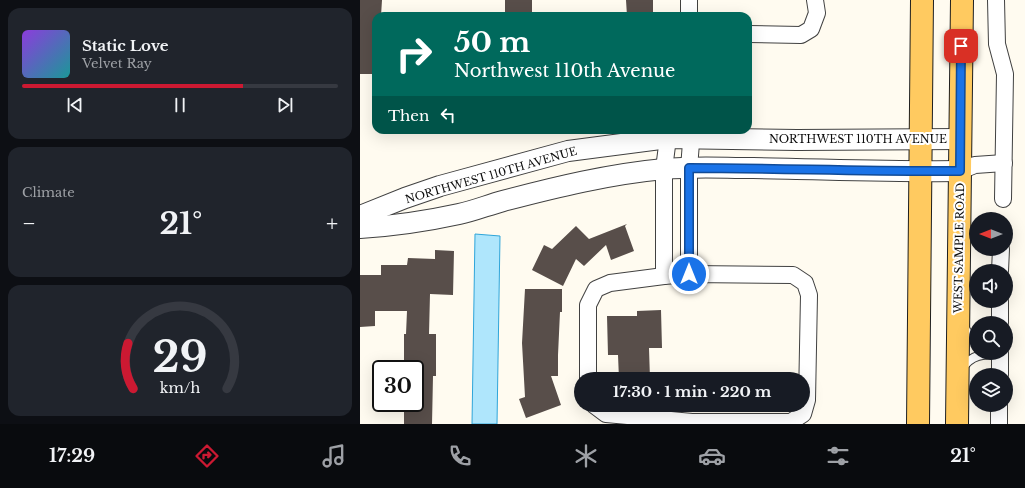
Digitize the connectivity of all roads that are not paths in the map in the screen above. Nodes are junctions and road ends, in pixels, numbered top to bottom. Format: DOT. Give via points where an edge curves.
graph roads {
  1 [pos="689,0"];
  2 [pos="815,0"];
  3 [pos="922,0"];
  4 [pos="962,0"];
  5 [pos="996,0"];
  6 [pos="689,12"];
  7 [pos="752,34"];
  8 [pos="668,134"];
  9 [pos="692,134"];
  10 [pos="920,139"];
  11 [pos="960,139"];
  12 [pos="1004,163"];
  13 [pos="689,168"];
  14 [pos="664,169"];
  15 [pos="920,171"];
  16 [pos="960,171"];
  17 [pos="1003,199"];
  18 [pos="360,216"];
  19 [pos="360,228"];
  20 [pos="689,274"];
  21 [pos="664,276"];
  22 [pos="958,316"];
  23 [pos="969,333"];
  24 [pos="970,360"];
  25 [pos="588,372"];
  26 [pos="808,372"];
  27 [pos="957,376"];
  28 [pos="603,412"];
  29 [pos="804,412"];
  30 [pos="999,412"];
  31 [pos="918,424"];
  32 [pos="957,424"];
  33 [pos="999,424"];
  1 -- 6 [label="street"];
  2 -- 7 [label="street" via="817,13 811,29 801,35"];
  3 -- 10 [label="main road"];
  4 -- 11 [label="main road, WEST SAMPLE ROAD"];
  5 -- 12 [label="street" via="997,44 1006,74"];
  8 -- 9 [label="street, NORTHWEST 110TH AVENUE"];
  8 -- 14 [label="street"];
  8 -- 18 [label="street, NORTHWEST 110TH AVENUE" via="568,151 440,186"];
  9 -- 10 [label="street, NORTHWEST 110TH AVENUE" via="797,140"];
  9 -- 13 [label="street"];
  10 -- 11 [label="street, NORTHWEST 110TH AVENUE"];
  10 -- 15 [label="main road"];
  11 -- 16 [label="main road, WEST SAMPLE ROAD"];
  12 -- 16 [label="street" via="975,165"];
  12 -- 17 [label="street"];
  13 -- 14 [label="street"];
  13 -- 15 [label="street"];
  13 -- 20 [label="street"];
  14 -- 19 [label="street" via="582,181 461,214 418,222"];
  14 -- 21 [label="street"];
  15 -- 16 [label="street"];
  15 -- 31 [label="main road"];
  16 -- 22 [label="main road, WEST SAMPLE ROAD"];
  20 -- 21 [label="street"];
  20 -- 26 [label="street" via="793,275 805,283 809,295"];
  21 -- 25 [label="street" via="610,283 596,289 588,306"];
  22 -- 23 [label="lane"];
  22 -- 27 [label="main road, WEST SAMPLE ROAD"];
  24 -- 27 [label="lane"];
  27 -- 32 [label="main road, WEST SAMPLE ROAD"];
  28 -- 29 [label="street" via="692,422 790,422"];
  30 -- 33 [label="street"];
}
